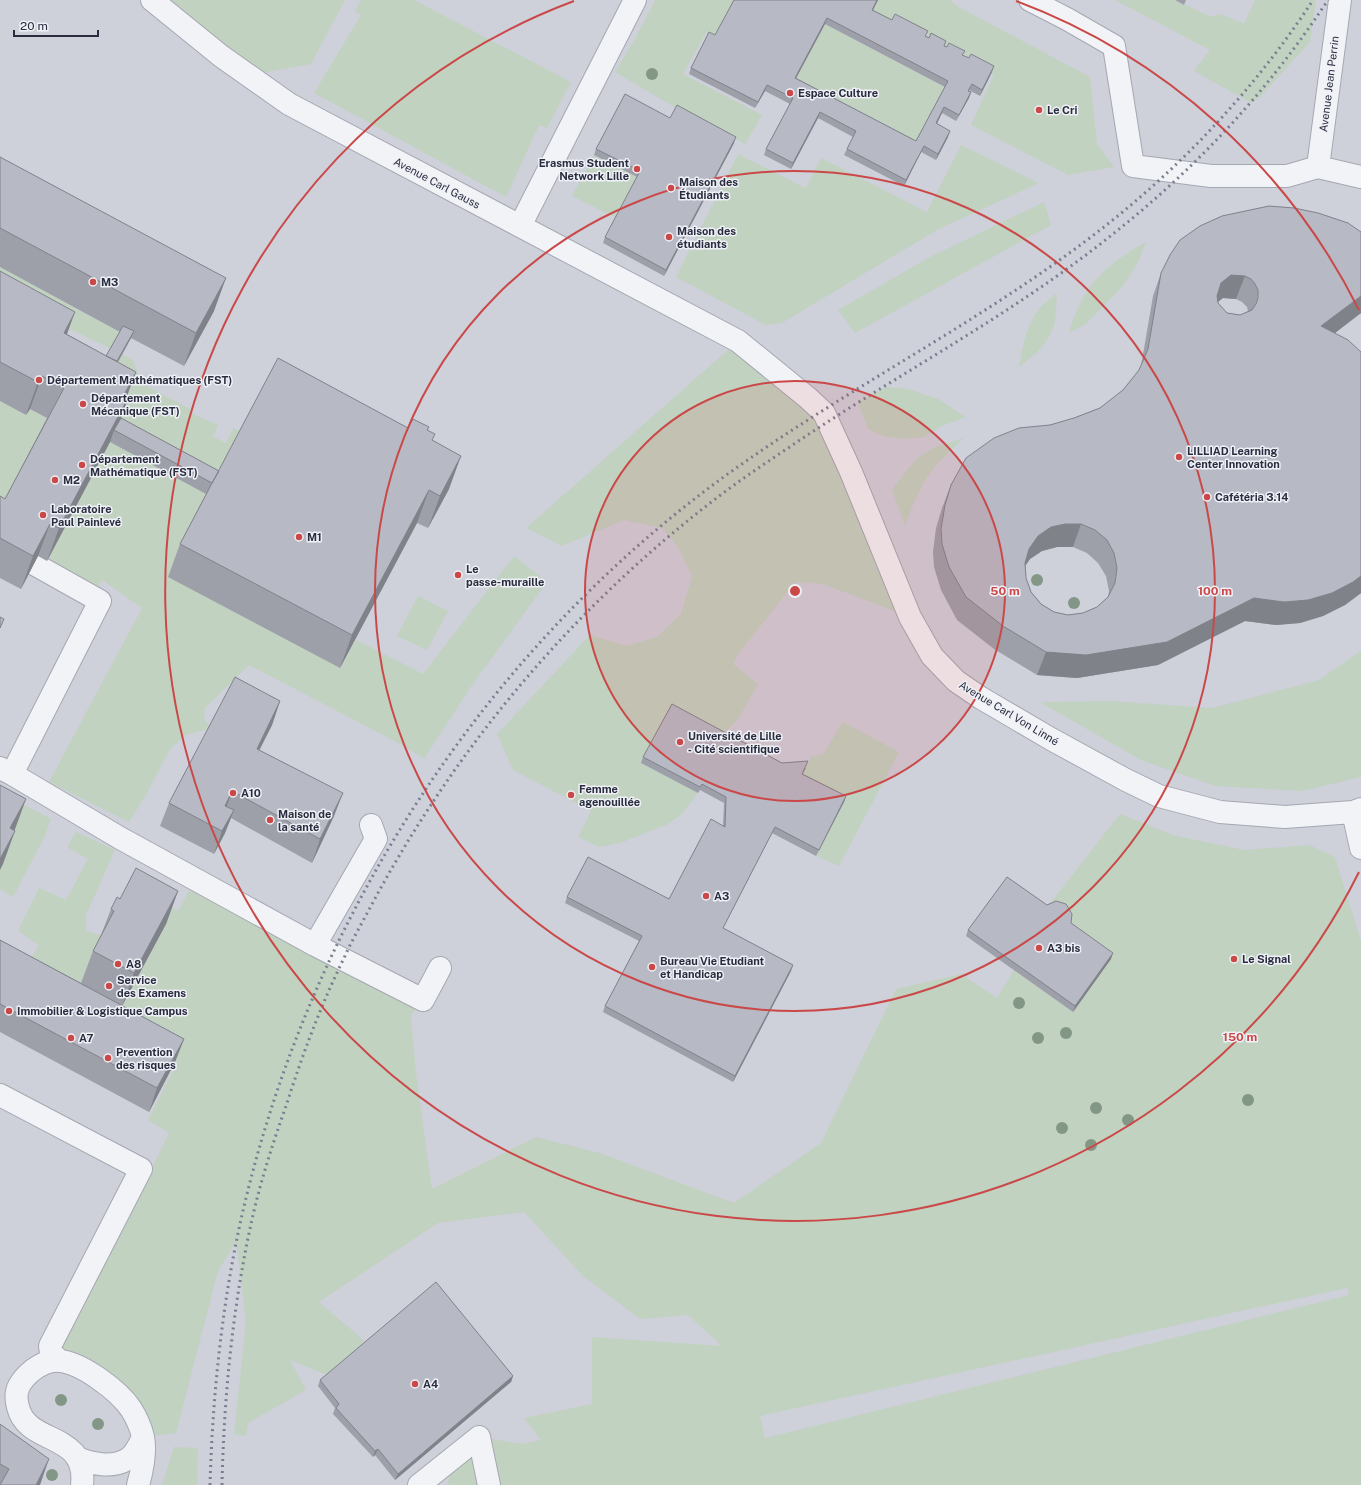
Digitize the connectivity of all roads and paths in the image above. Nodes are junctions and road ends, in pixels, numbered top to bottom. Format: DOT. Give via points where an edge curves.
graph roads {
  1 [pos="152,0"];
  2 [pos="635,0"];
  3 [pos="1030,0"];
  4 [pos="1340,0"];
  5 [pos="1318,167"];
  6 [pos="1361,177"];
  7 [pos="520,226"];
  8 [pos="738,341"];
  9 [pos="34,564"];
  10 [pos="6,771"];
  11 [pos="1357,810"];
  12 [pos="371,825"];
  13 [pos="1361,848"];
  14 [pos="315,945"];
  15 [pos="440,968"];
  16 [pos="0,1095"];
  17 [pos="60,1361"];
  18 [pos="0,1408"];
  19 [pos="24,1421"];
  20 [pos="143,1437"];
  21 [pos="77,1458"];
  22 [pos="82,1485"];
  23 [pos="138,1485"];
  24 [pos="419,1485"];
  25 [pos="489,1485"];
  1 -- 7 [label="street, Avenue Carl Gauss" via="221,56 289,104"];
  2 -- 7 [label="street"];
  3 -- 5 [label="street" via="1114,46 1133,166 1211,176 1287,176"];
  4 -- 5 [label="street, Avenue Jean Perrin"];
  5 -- 6 [label="street"];
  7 -- 8 [label="street, Avenue Carl Gauss"];
  8 -- 11 [label="street, Avenue Carl Von Linné" via="824,413 910,617 932,656 956,681 1051,739 1159,796 1220,812 1285,817"];
  9 -- 10 [label="street" via="100,601"];
  10 -- 14 [label="street" via="120,838"];
  11 -- 13 [label="street, Avenue Carl Von Linné"];
  12 -- 14 [label="street" via="376,839"];
  14 -- 15 [label="street" via="423,1000"];
  16 -- 17 [label="street" via="141,1169 50,1346 51,1353"];
  17 -- 19 [label="street" via="38,1366 19,1386 16,1399"];
  17 -- 20 [label="street" via="82,1368 116,1393 130,1408"];
  18 -- 19 [label="street"];
  19 -- 21 [label="street" via="33,1429 67,1447"];
  20 -- 21 [label="street" via="127,1460 116,1464 88,1462"];
  20 -- 23 [label="street" via="143,1462"];
  21 -- 22 [label="street" via="82,1468"];
  24 -- 25 [label="street" via="479,1437"];
}
